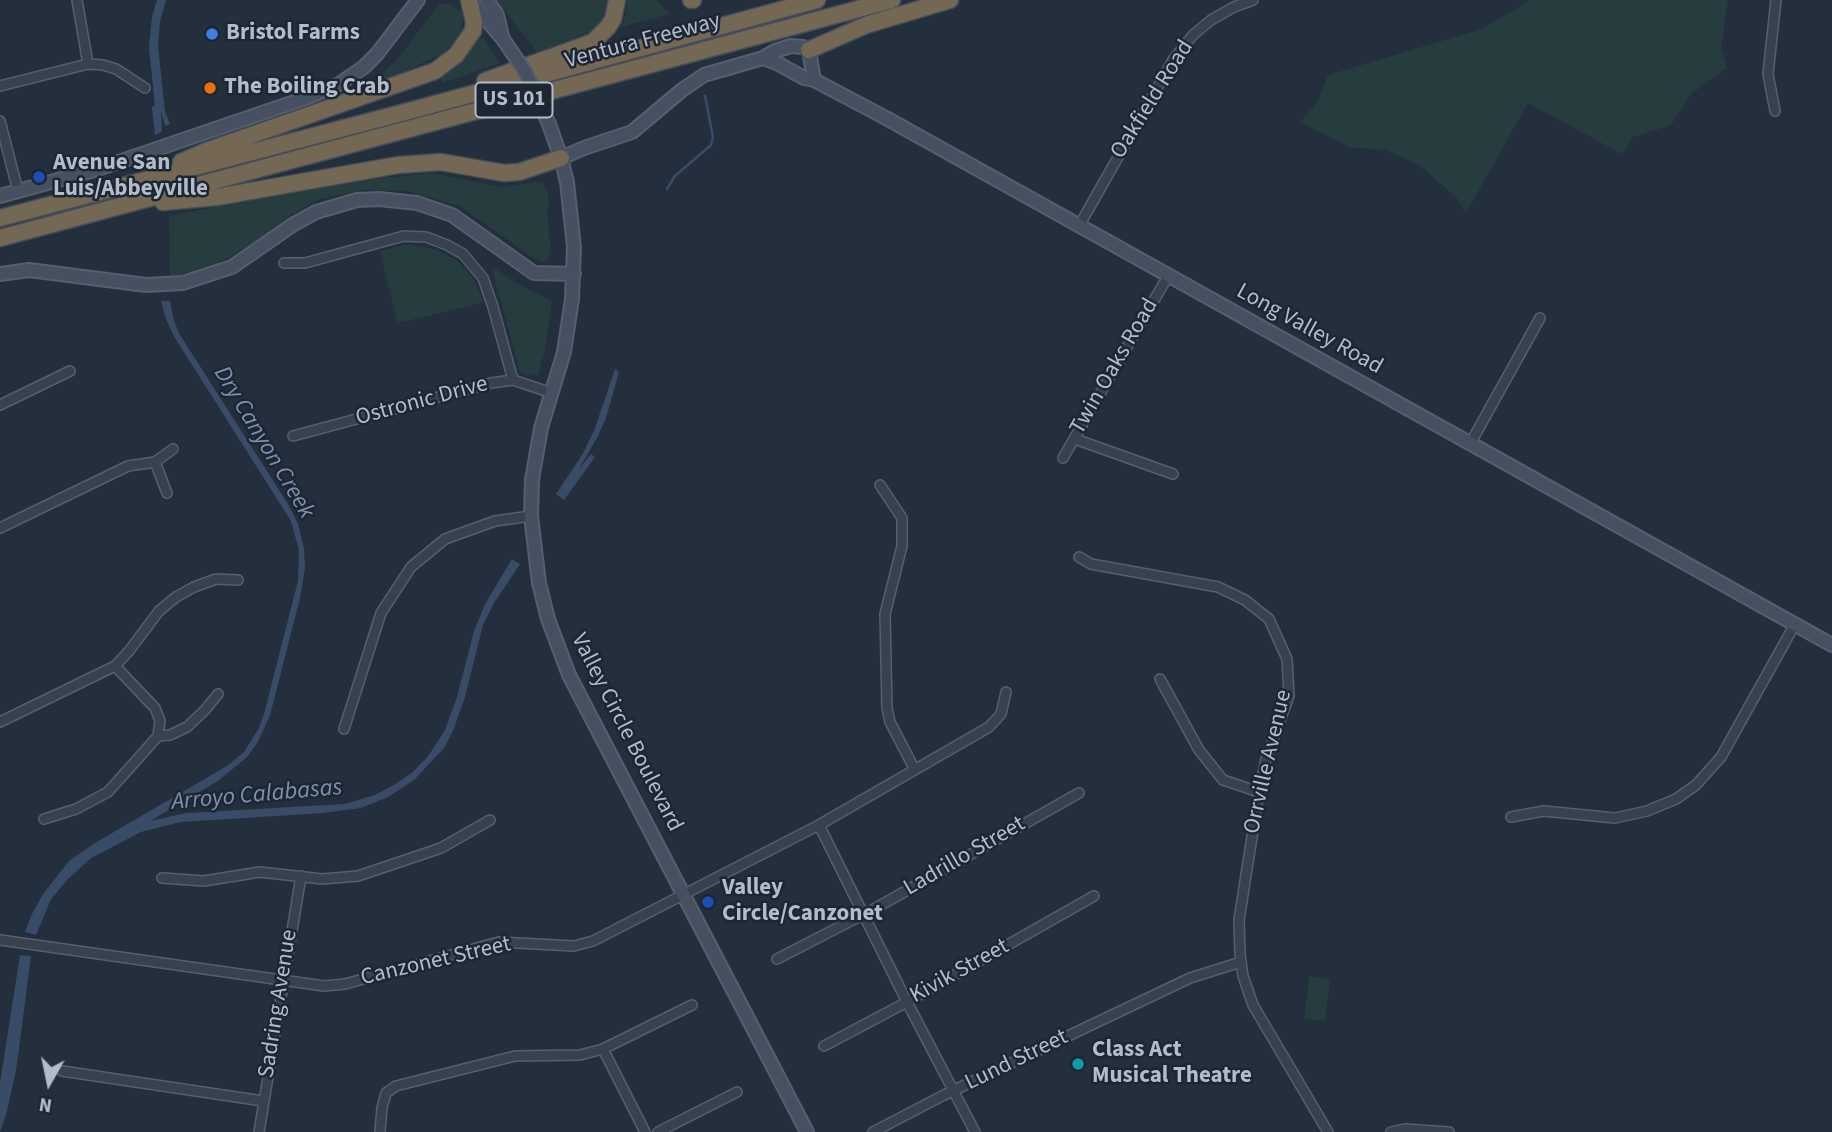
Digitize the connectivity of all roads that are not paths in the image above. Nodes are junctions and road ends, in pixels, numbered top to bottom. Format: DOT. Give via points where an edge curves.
graph roads {
  1 [pos="77,0"];
  2 [pos="418,0"];
  3 [pos="470,0"];
  4 [pos="487,0"];
  5 [pos="617,0"];
  6 [pos="817,0"];
  7 [pos="892,0"];
  8 [pos="950,0"];
  9 [pos="1253,0"];
  10 [pos="1776,0"];
  11 [pos="503,39"];
  12 [pos="809,50"];
  13 [pos="763,58"];
  14 [pos="88,64"];
  15 [pos="814,80"];
  16 [pos="0,86"];
  17 [pos="145,88"];
  18 [pos="413,110"];
  19 [pos="1775,111"];
  20 [pos="0,121"];
  21 [pos="561,158"];
  22 [pos="135,182"];
  23 [pos="18,191"];
  24 [pos="0,196"];
  25 [pos="136,203"];
  26 [pos="0,218"];
  27 [pos="1079,226"];
  28 [pos="0,238"];
  29 [pos="285,263"];
  30 [pos="0,274"];
  31 [pos="573,274"];
  32 [pos="1168,275"];
  33 [pos="1540,318"];
  34 [pos="70,371"];
  35 [pos="513,380"];
  36 [pos="552,393"];
  37 [pos="0,405"];
  38 [pos="293,436"];
  39 [pos="1074,439"];
  40 [pos="1470,444"];
  41 [pos="173,449"];
  42 [pos="1063,458"];
  43 [pos="155,462"];
  44 [pos="1173,474"];
  45 [pos="880,485"];
  46 [pos="167,493"];
  47 [pos="531,516"];
  48 [pos="0,528"];
  49 [pos="1079,557"];
  50 [pos="238,580"];
  51 [pos="1795,624"];
  52 [pos="1832,645"];
  53 [pos="115,666"];
  54 [pos="1160,679"];
  55 [pos="1006,692"];
  56 [pos="218,694"];
  57 [pos="0,722"];
  58 [pos="344,729"];
  59 [pos="158,736"];
  60 [pos="915,770"];
  61 [pos="1259,792"];
  62 [pos="1079,793"];
  63 [pos="1511,817"];
  64 [pos="44,819"];
  65 [pos="491,820"];
  66 [pos="819,825"];
  67 [pos="301,876"];
  68 [pos="162,878"];
  69 [pos="685,895"];
  70 [pos="1094,896"];
  71 [pos="863,915"];
  72 [pos="0,940"];
  73 [pos="777,959"];
  74 [pos="1241,962"];
  75 [pos="283,981"];
  76 [pos="907,1002"];
  77 [pos="692,1004"];
  78 [pos="824,1046"];
  79 [pos="603,1049"];
  80 [pos="62,1071"];
  81 [pos="954,1091"];
  82 [pos="737,1092"];
  83 [pos="264,1101"];
  84 [pos="259,1132"];
  85 [pos="380,1132"];
  86 [pos="646,1132"];
  87 [pos="658,1132"];
  88 [pos="807,1132"];
  89 [pos="873,1132"];
  90 [pos="975,1132"];
  91 [pos="1328,1132"];
  92 [pos="1391,1132"];
  93 [pos="1449,1132"];
  1 -- 14 [label="street"];
  2 -- 23 [label="main road" via="377,54 339,84 102,168"];
  3 -- 11 [label="main road"];
  3 -- 22 [label="highway" via="473,31 456,55 435,71 206,151"];
  4 -- 11 [label="main road" via="497,15"];
  5 -- 18 [label="highway" via="608,27 593,42"];
  6 -- 18 [label="highway, Ventura Freeway / US 101"];
  7 -- 25 [label="highway, Ventura Freeway / US 101"];
  8 -- 12 [label="highway" via="859,28"];
  9 -- 27 [label="street, Oakfield Road" via="1211,20 1172,60"];
  10 -- 19 [label="street" via="1768,74"];
  11 -- 21 [label="main road, Valley Circle Boulevard, bridge" via="526,73"];
  12 -- 13 [label="main road" via="791,46"];
  12 -- 15 [label="main road"];
  13 -- 15 [label="main road, Long Valley Road"];
  13 -- 21 [label="main road" via="704,75 632,132"];
  14 -- 16 [label="street"];
  14 -- 17 [label="street" via="117,69"];
  15 -- 27 [label="main road, Long Valley Road"];
  18 -- 22 [label="highway, Ventura Freeway / US 101"];
  20 -- 23 [label="street"];
  21 -- 25 [label="highway" via="504,173 441,162 398,165 186,202"];
  21 -- 31 [label="main road, Valley Circle Boulevard" via="572,217"];
  22 -- 26 [label="highway, Ventura Freeway / US 101"];
  23 -- 24 [label="main road"];
  25 -- 28 [label="highway, Ventura Freeway / US 101"];
  27 -- 32 [label="main road, Long Valley Road"];
  29 -- 35 [label="street" via="404,236 426,237 447,245 463,254 483,278"];
  30 -- 31 [label="main road" via="30,270 146,285 183,283 232,267 316,212 379,199 417,203 452,215 534,273"];
  31 -- 36 [label="main road, Valley Circle Boulevard" via="564,352"];
  32 -- 39 [label="street, Twin Oaks Road"];
  32 -- 40 [label="main road, Long Valley Road"];
  33 -- 40 [label="street"];
  34 -- 37 [label="street"];
  35 -- 36 [label="street, Ostronic Drive"];
  35 -- 38 [label="street, Ostronic Drive"];
  36 -- 47 [label="main road, Valley Circle Boulevard" via="535,452"];
  39 -- 42 [label="street, Twin Oaks Road"];
  39 -- 44 [label="street"];
  40 -- 51 [label="main road, Long Valley Road"];
  41 -- 43 [label="street"];
  43 -- 46 [label="street"];
  43 -- 48 [label="street" via="128,466"];
  45 -- 60 [label="street" via="902,518 902,547 885,614 887,708"];
  47 -- 58 [label="street" via="469,529 446,539 411,567 381,613"];
  47 -- 69 [label="main road, Valley Circle Boulevard" via="539,583 560,657"];
  49 -- 61 [label="street, Orrville Avenue" via="1091,564 1218,587 1245,600 1269,620 1287,659 1289,696"];
  50 -- 53 [label="street" via="216,579 176,597"];
  51 -- 52 [label="main road, Long Valley Road"];
  51 -- 63 [label="street" via="1721,757 1676,799 1615,818 1544,811"];
  53 -- 57 [label="street"];
  53 -- 59 [label="street" via="155,708 160,721"];
  54 -- 61 [label="street" via="1199,750 1223,780"];
  55 -- 60 [label="street, Canzonet Street" via="997,721"];
  56 -- 59 [label="street" via="187,727"];
  59 -- 64 [label="street" via="108,792"];
  60 -- 66 [label="street, Canzonet Street"];
  61 -- 74 [label="street, Orrville Avenue" via="1239,920"];
  62 -- 71 [label="street, Ladrillo Street"];
  65 -- 67 [label="street" via="441,848 358,876"];
  66 -- 69 [label="street, Canzonet Street"];
  66 -- 71 [label="street"];
  67 -- 68 [label="street" via="260,872 204,881"];
  67 -- 75 [label="street, Sadring Avenue"];
  69 -- 75 [label="street, Canzonet Street" via="574,946 499,942 345,984"];
  69 -- 88 [label="main road, Valley Circle Boulevard"];
  70 -- 76 [label="street, Kivik Street"];
  71 -- 73 [label="street, Ladrillo Street"];
  71 -- 76 [label="street"];
  72 -- 75 [label="street, Canzonet Street"];
  74 -- 81 [label="street, Lund Street" via="1190,978"];
  74 -- 91 [label="street, Orrville Avenue" via="1253,1005"];
  75 -- 83 [label="street, Sadring Avenue"];
  76 -- 78 [label="street, Kivik Street"];
  76 -- 81 [label="street"];
  77 -- 79 [label="street"];
  79 -- 85 [label="street" via="580,1055 515,1056 396,1086 386,1093"];
  79 -- 86 [label="street"];
  80 -- 83 [label="street"];
  81 -- 89 [label="street, Lund Street"];
  81 -- 90 [label="street"];
  82 -- 87 [label="street"];
  83 -- 84 [label="street, Sadring Avenue"];
  92 -- 93 [label="street"];
}
